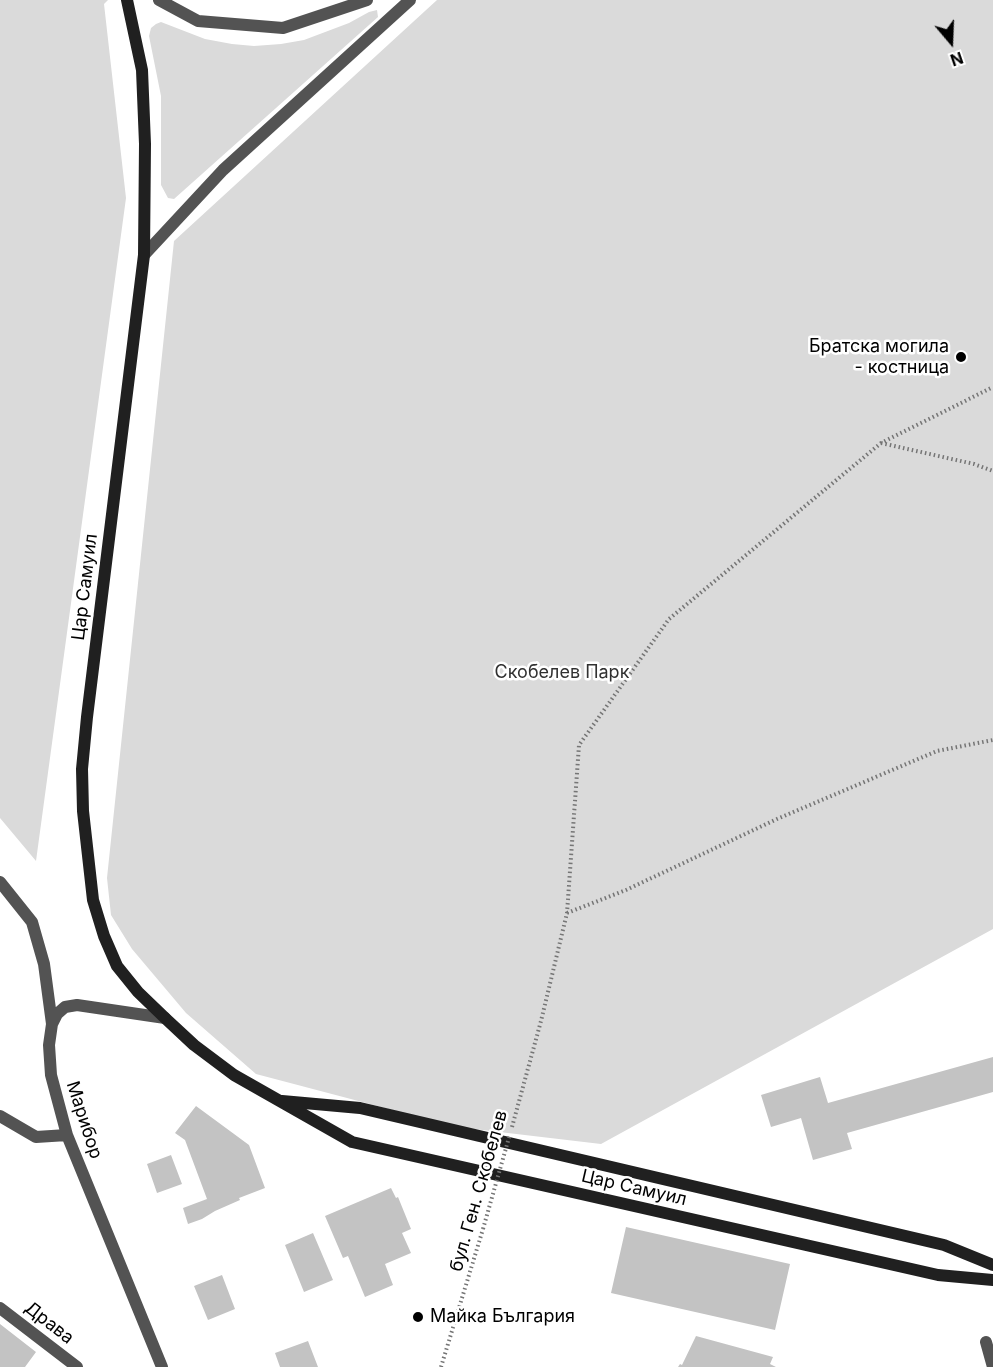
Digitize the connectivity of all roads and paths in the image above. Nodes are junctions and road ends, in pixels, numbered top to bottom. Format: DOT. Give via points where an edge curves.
graph roads {
  1 [pos="127,0"];
  2 [pos="159,0"];
  3 [pos="367,0"];
  4 [pos="410,0"];
  5 [pos="144,255"];
  6 [pos="993,387"];
  7 [pos="881,443"];
  8 [pos="993,471"];
  9 [pos="993,740"];
  10 [pos="0,882"];
  11 [pos="567,913"];
  12 [pos="165,1018"];
  13 [pos="52,1024"];
  14 [pos="277,1100"];
  15 [pos="0,1116"];
  16 [pos="67,1136"];
  17 [pos="993,1265"];
  18 [pos="993,1280"];
  19 [pos="0,1308"];
  20 [pos="986,1342"];
  21 [pos="77,1367"];
  22 [pos="162,1367"];
  23 [pos="441,1367"];
  24 [pos="993,1367"];
  1 -- 5 [label="street, Цар Самуил" via="142,70"];
  2 -- 3 [label="street" via="198,21 283,28"];
  4 -- 5 [label="street" via="223,170"];
  5 -- 12 [label="street, Цар Самуил" via="87,717 83,811 93,900 104,936 117,966"];
  6 -- 7 [label="path, бул. Ген. Скобелев"];
  7 -- 8 [label="path"];
  7 -- 11 [label="path, бул. Ген. Скобелев" via="669,619 579,745"];
  9 -- 11 [label="path" via="937,751"];
  10 -- 13 [label="street, Марибор" via="32,922 44,964"];
  11 -- 23 [label="path, бул. Ген. Скобелев, bridge" via="510,1134"];
  12 -- 13 [label="street" via="77,1005 65,1007"];
  12 -- 14 [label="street, Цар Самуил" via="234,1075"];
  13 -- 16 [label="street, Марибор" via="51,1075"];
  14 -- 17 [label="street, Цар Самуил" via="360,1108 944,1245"];
  14 -- 18 [label="street, Цар Самуил" via="352,1142 938,1275"];
  15 -- 16 [label="street" via="36,1137"];
  16 -- 22 [label="street, Марибор"];
  19 -- 21 [label="street, Драва"];
  20 -- 24 [label="street"];
}
